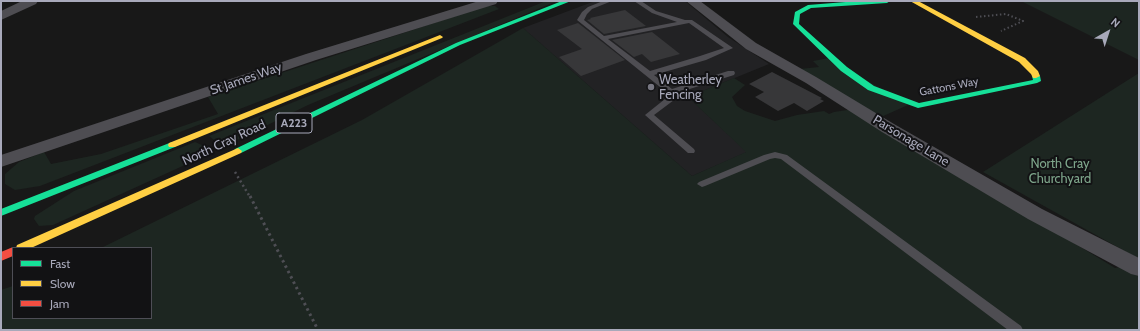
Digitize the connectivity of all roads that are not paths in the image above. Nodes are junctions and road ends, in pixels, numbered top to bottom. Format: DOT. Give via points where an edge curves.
graph roads {
  1 [pos="32,1"];
  2 [pos="492,1"];
  3 [pos="568,1"];
  4 [pos="610,1"];
  5 [pos="637,1"];
  6 [pos="692,1"];
  7 [pos="887,1"];
  8 [pos="913,1"];
  9 [pos="1,16"];
  10 [pos="686,22"];
  11 [pos="447,35"];
  12 [pos="602,38"];
  13 [pos="731,73"];
  14 [pos="648,74"];
  15 [pos="671,92"];
  16 [pos="691,151"];
  17 [pos="1,161"];
  18 [pos="702,184"];
  19 [pos="1,213"];
  20 [pos="23,247"];
  21 [pos="12,252"];
  22 [pos="1,256"];
  23 [pos="1139,268"];
  24 [pos="1017,330"];
  1 -- 9 [label="street"];
  2 -- 17 [label="street, St James Way" via="311,57"];
  3 -- 20 [label="main road, North Cray Road / A223" via="458,44 226,157"];
  4 -- 12 [label="lane" via="590,8 580,20"];
  5 -- 10 [label="lane" via="654,12"];
  6 -- 23 [label="street, Parsonage Lane" via="751,46 888,128 1035,214"];
  7 -- 8 [label="main road, Gattons Way" via="810,6 797,13 796,24 844,69 871,88 918,106 1037,81 1034,73 1022,60"];
  10 -- 12 [label="lane"];
  10 -- 14 [label="lane" via="690,21 728,48"];
  11 -- 19 [label="main road, North Cray Road / A223"];
  12 -- 14 [label="lane"];
  13 -- 15 [label="lane"];
  14 -- 15 [label="lane"];
  15 -- 16 [label="lane" via="675,95 649,115"];
  18 -- 24 [label="lane" via="767,157 784,157"];
  21 -- 22 [label="main road"];
}
